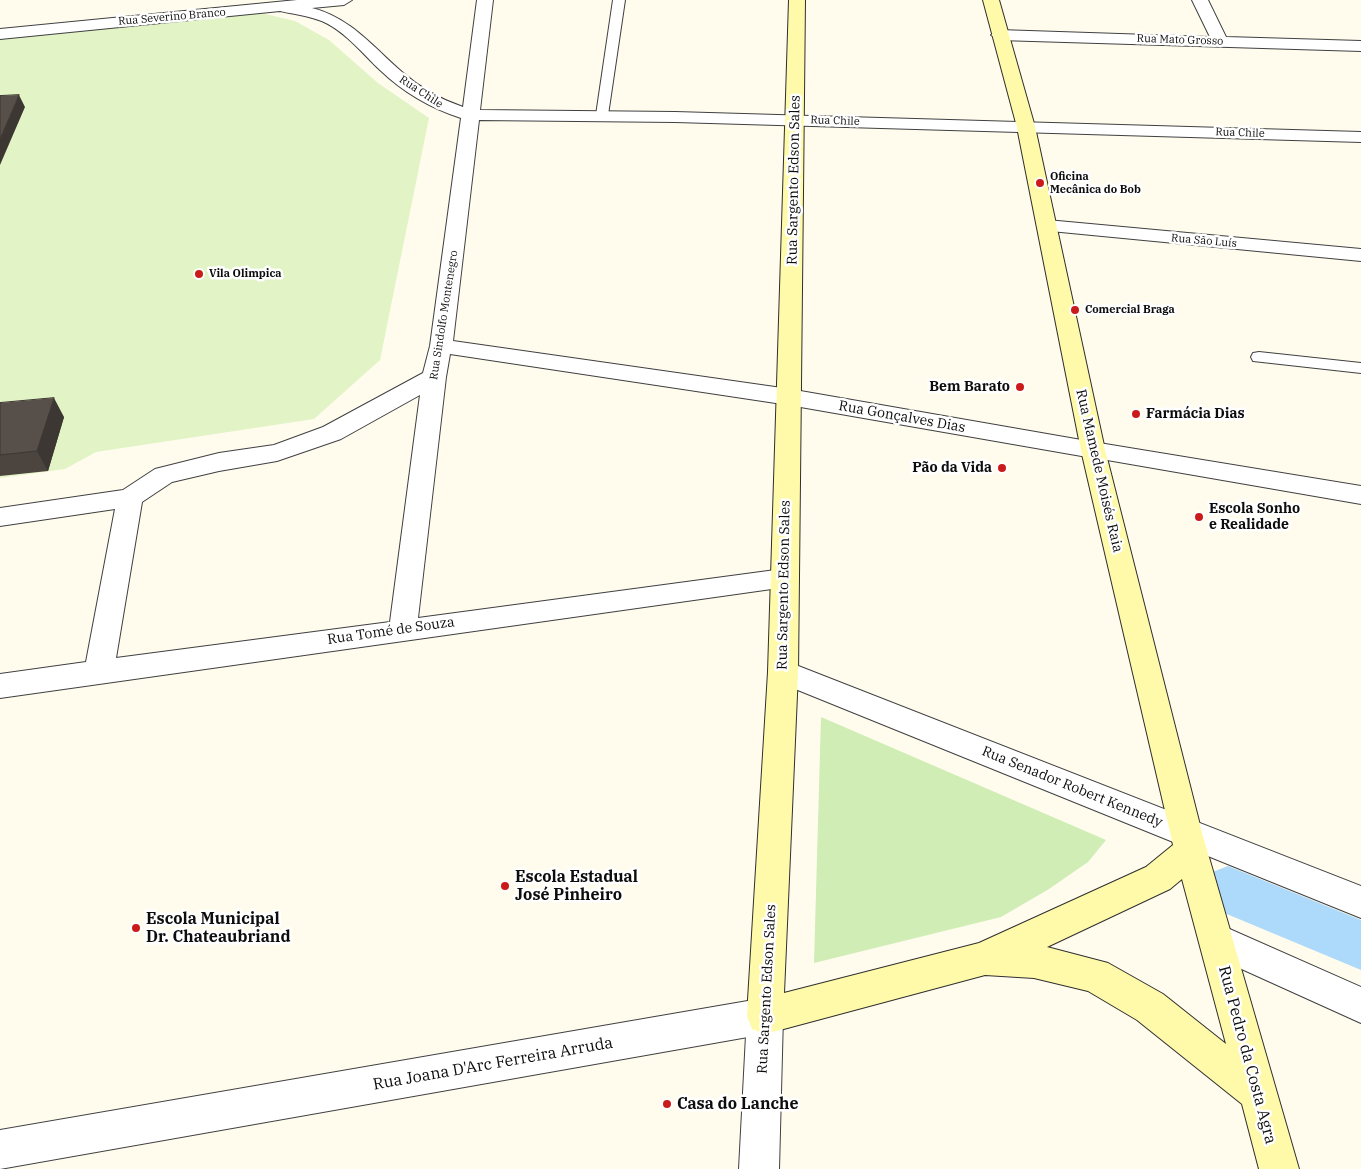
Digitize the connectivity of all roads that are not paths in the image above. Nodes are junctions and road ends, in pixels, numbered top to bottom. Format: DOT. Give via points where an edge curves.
graph roads {
  1 [pos="344,0"];
  2 [pos="485,0"];
  3 [pos="619,0"];
  4 [pos="797,0"];
  5 [pos="991,0"];
  6 [pos="1200,0"];
  7 [pos="283,6"];
  8 [pos="0,34"];
  9 [pos="999,35"];
  10 [pos="1220,41"];
  11 [pos="1361,46"];
  12 [pos="471,115"];
  13 [pos="602,115"];
  14 [pos="796,120"];
  15 [pos="1026,127"];
  16 [pos="1361,137"];
  17 [pos="1048,226"];
  18 [pos="1361,255"];
  19 [pos="441,346"];
  20 [pos="1259,357"];
  21 [pos="1361,368"];
  22 [pos="434,376"];
  23 [pos="789,397"];
  24 [pos="1093,450"];
  25 [pos="1361,495"];
  26 [pos="130,498"];
  27 [pos="0,517"];
  28 [pos="783,579"];
  29 [pos="403,630"];
  30 [pos="783,672"];
  31 [pos="99,673"];
  32 [pos="0,686"];
  33 [pos="1188,842"];
  34 [pos="1361,902"];
  35 [pos="1216,940"];
  36 [pos="982,959"];
  37 [pos="1361,1005"];
  38 [pos="765,1016"];
  39 [pos="1258,1093"];
  40 [pos="0,1150"];
  41 [pos="759,1169"];
  42 [pos="1279,1169"];
  1 -- 7 [label="street, Rua Severino Branco"];
  2 -- 12 [label="street, Rua Sindolfo Montenegro"];
  3 -- 13 [label="lane"];
  4 -- 14 [label="main road, Rua Sargento Edson Sales"];
  5 -- 9 [label="main road, Rua Mamede Moisés Raia"];
  6 -- 10 [label="street"];
  7 -- 8 [label="street, Rua Severino Branco"];
  7 -- 12 [label="street, Rua Chile" via="312,12 335,22 411,88 445,108"];
  9 -- 10 [label="street, Rua Mato Grosso"];
  9 -- 15 [label="main road, Rua Mamede Moisés Raia"];
  10 -- 11 [label="street, Rua Mato Grosso"];
  12 -- 13 [label="street, Rua Chile"];
  12 -- 19 [label="street, Rua Sindolfo Montenegro"];
  13 -- 14 [label="street, Rua Chile"];
  14 -- 15 [label="street, Rua Chile"];
  14 -- 23 [label="main road, Rua Sargento Edson Sales"];
  15 -- 16 [label="street, Rua Chile"];
  15 -- 17 [label="main road, Rua Mamede Moisés Raia"];
  17 -- 18 [label="street, Rua São Luís"];
  17 -- 24 [label="main road, Rua Mamede Moisés Raia"];
  19 -- 22 [label="street, Rua Sindolfo Montenegro"];
  19 -- 23 [label="street, Rua Gonçalves Dias"];
  20 -- 21 [label="lane"];
  22 -- 26 [label="street" via="332,433 277,453 164,475"];
  22 -- 29 [label="street, Rua Sindolfo Montenegro"];
  23 -- 24 [label="street, Rua Gonçalves Dias"];
  23 -- 28 [label="main road, Rua Sargento Edson Sales"];
  24 -- 25 [label="street, Rua Gonçalves Dias"];
  24 -- 33 [label="main road, Rua Mamede Moisés Raia"];
  26 -- 27 [label="street"];
  26 -- 31 [label="street"];
  28 -- 29 [label="street, Rua Tomé de Souza"];
  28 -- 30 [label="main road, Rua Sargento Edson Sales"];
  29 -- 31 [label="street, Rua Tomé de Souza"];
  30 -- 33 [label="street, Rua Senador Robert Kennedy"];
  30 -- 38 [label="main road, Rua Sargento Edson Sales"];
  31 -- 32 [label="street, Rua Tomé de Souza"];
  33 -- 34 [label="street, Rua Senador Robert Kennedy"];
  33 -- 35 [label="main road, Rua Mamede Moisés Raia"];
  33 -- 36 [label="main road, Rua Joana D'Arc Ferreira Arruda" via="1158,878"];
  35 -- 37 [label="street"];
  35 -- 39 [label="main road, Rua Pedro da Costa Agra"];
  36 -- 38 [label="main road, Rua Joana D'Arc Ferreira Arruda"];
  36 -- 39 [label="main road, Rua Joana D'Arc Ferreira Arruda" via="1034,960 1095,975 1150,1007"];
  38 -- 40 [label="street, Rua Joana D'Arc Ferreira Arruda"];
  38 -- 41 [label="street, Rua Sargento Edson Sales"];
  39 -- 42 [label="main road, Rua Pedro da Costa Agra"];
}
